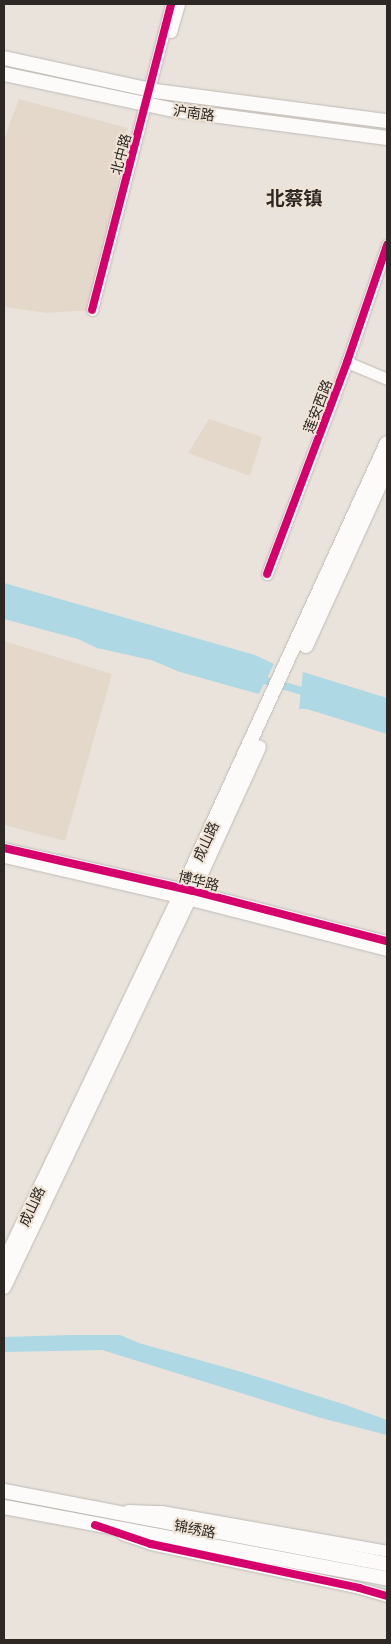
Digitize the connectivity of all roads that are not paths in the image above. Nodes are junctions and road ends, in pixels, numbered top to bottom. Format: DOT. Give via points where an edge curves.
graph roads {
  1 [pos="171,4"];
  2 [pos="179,4"];
  3 [pos="4,58"];
  4 [pos="4,74"];
  5 [pos="151,90"];
  6 [pos="146,104"];
  7 [pos="387,121"];
  8 [pos="387,138"];
  9 [pos="387,245"];
  10 [pos="92,310"];
  11 [pos="347,362"];
  12 [pos="387,379"];
  13 [pos="387,443"];
  14 [pos="387,469"];
  15 [pos="267,574"];
  16 [pos="294,661"];
  17 [pos="4,848"];
  18 [pos="4,857"];
  19 [pos="186,894"];
  20 [pos="387,941"];
  21 [pos="387,950"];
  22 [pos="4,1263"];
  23 [pos="4,1287"];
  24 [pos="4,1491"];
  25 [pos="4,1508"];
  26 [pos="100,1510"];
  27 [pos="95,1524"];
  28 [pos="387,1551"];
  29 [pos="387,1564"];
  30 [pos="387,1579"];
  31 [pos="387,1596"];
  1 -- 5 [label="street, 北中路"];
  2 -- 5 [label="street, 北中路"];
  3 -- 5 [label="main road, 沪南路"];
  4 -- 6 [label="main road, 沪南路"];
  5 -- 6 [label="street, 北中路"];
  5 -- 7 [label="main road, 沪南路"];
  6 -- 8 [label="main road, 沪南路"];
  6 -- 10 [label="street, 北中路"];
  9 -- 11 [label="street, 莲安西路"];
  11 -- 12 [label="street"];
  11 -- 15 [label="street, 莲安西路"];
  13 -- 16 [label="main road, 成山路"];
  14 -- 16 [label="main road, 成山路"];
  16 -- 19 [label="main road, 成山路"];
  17 -- 19 [label="street, 博华路"];
  18 -- 19 [label="street, 博华路"];
  19 -- 20 [label="street, 博华路"];
  19 -- 21 [label="street, 博华路"];
  19 -- 22 [label="main road, 成山路"];
  19 -- 23 [label="main road, 成山路"];
  24 -- 26 [label="main road, 锦绣路"];
  25 -- 27 [label="main road, 锦绣路"];
  26 -- 28 [label="street" via="161,1510"];
  26 -- 29 [label="main road, 锦绣路"];
  27 -- 30 [label="main road, 锦绣路"];
  27 -- 31 [label="street" via="151,1544"];
}
